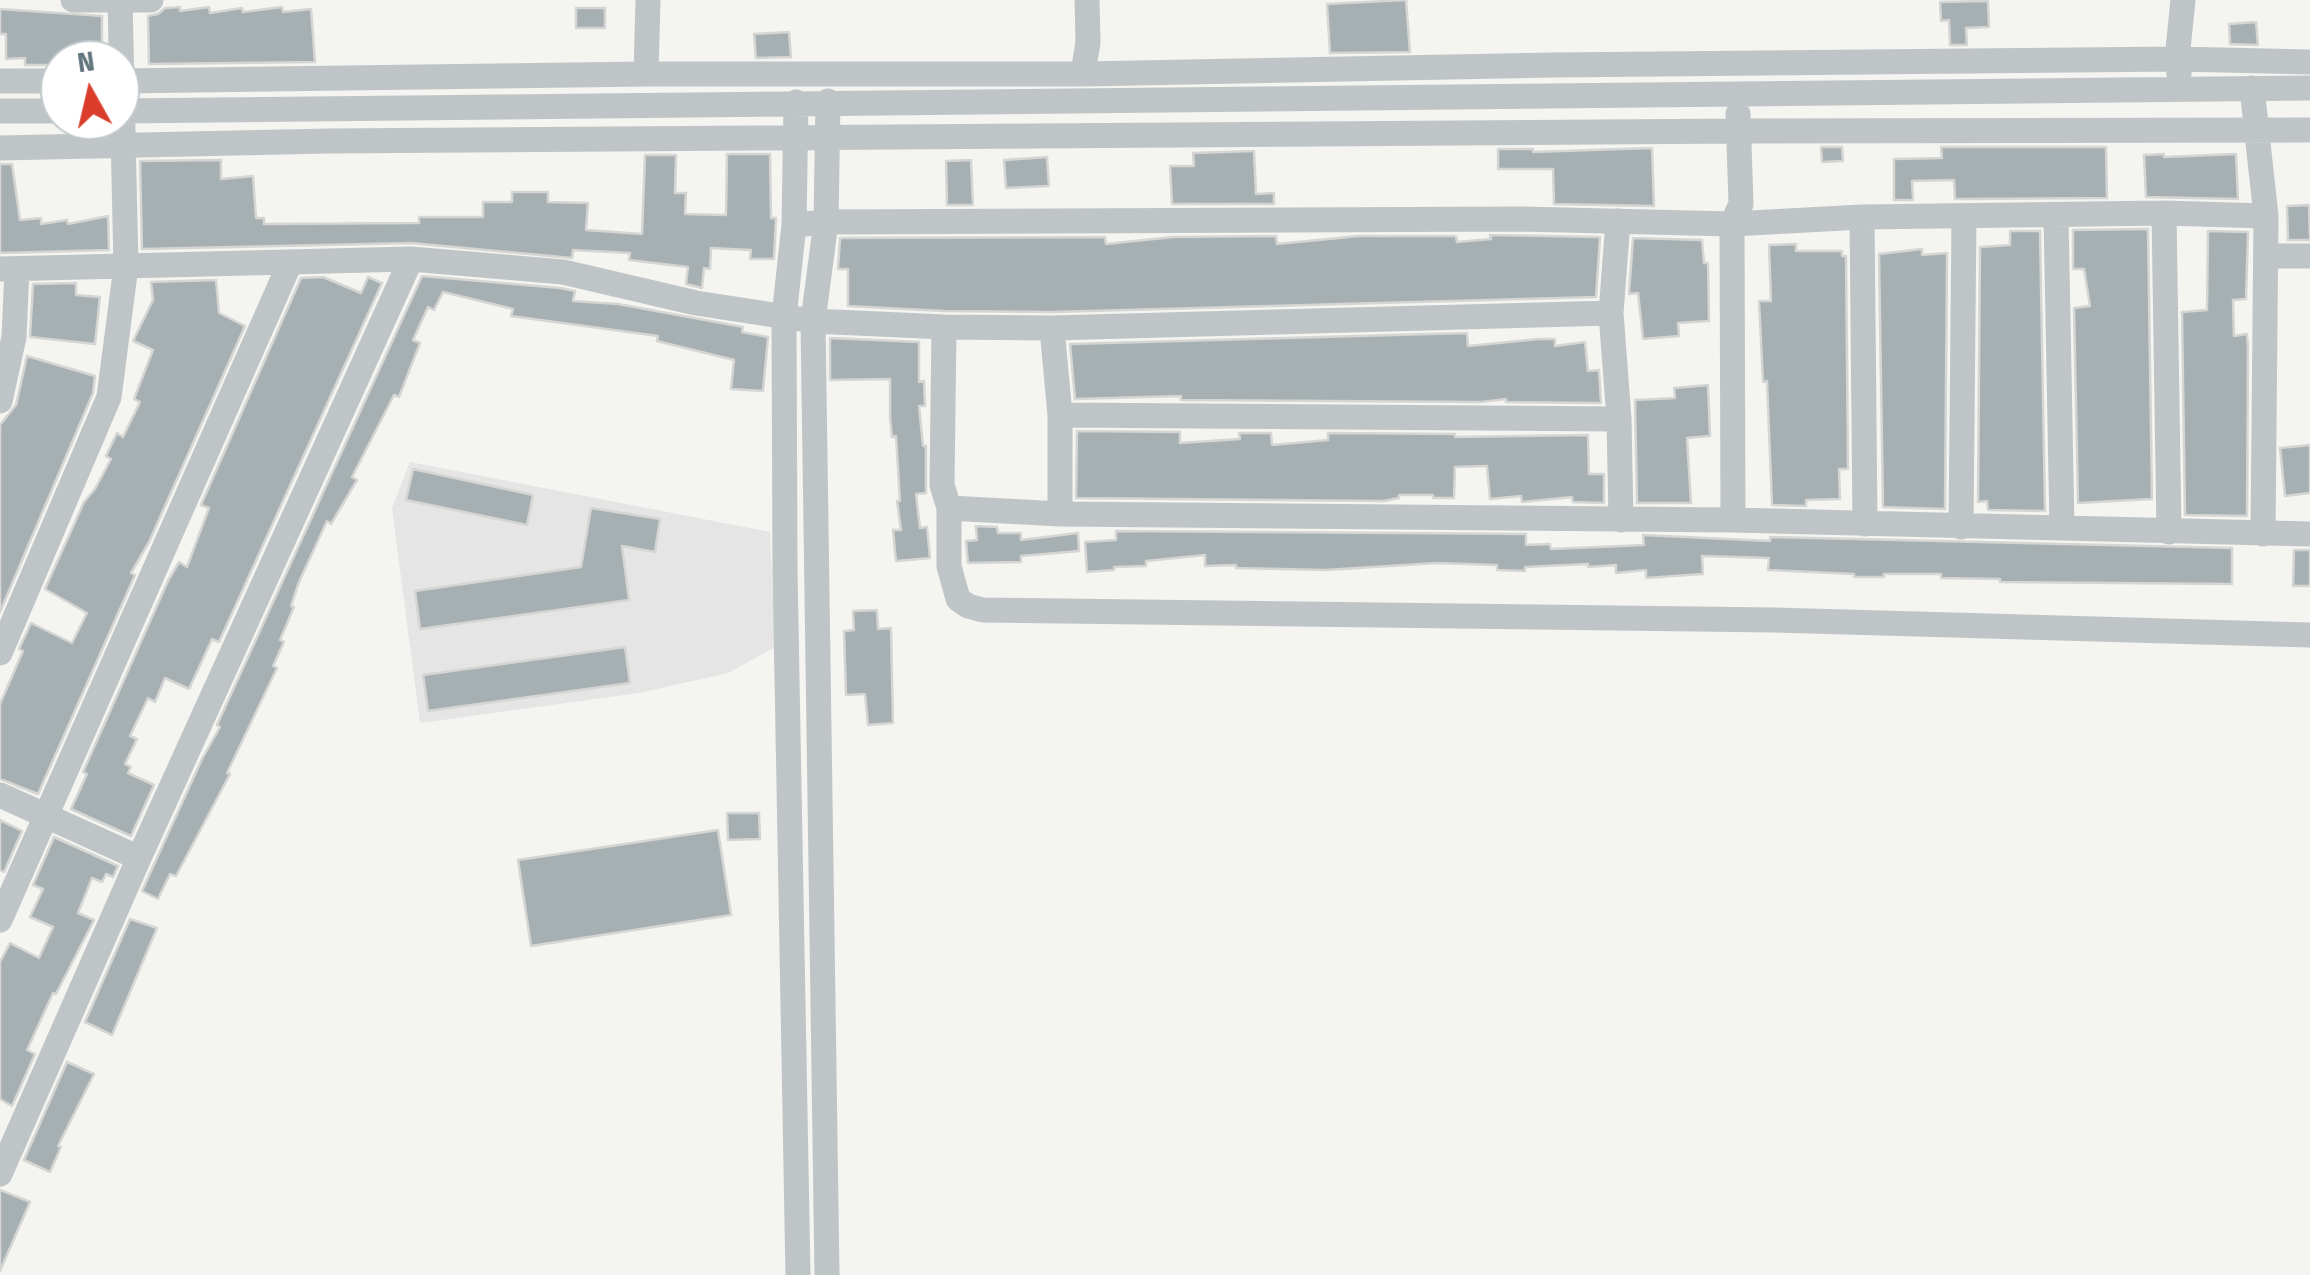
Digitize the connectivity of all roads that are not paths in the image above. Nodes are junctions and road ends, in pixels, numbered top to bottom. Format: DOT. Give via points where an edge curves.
graph roads {
  1 [pos="73,0"];
  2 [pos="120,0"];
  3 [pos="151,0"];
  4 [pos="648,0"];
  5 [pos="1088,0"];
  6 [pos="2183,0"];
  7 [pos="121,40"];
  8 [pos="2177,59"];
  9 [pos="2310,62"];
  10 [pos="646,74"];
  11 [pos="1083,74"];
  12 [pos="40,80"];
  13 [pos="140,80"];
  14 [pos="0,81"];
  15 [pos="2252,88"];
  16 [pos="2310,88"];
  17 [pos="2181,89"];
  18 [pos="1735,94"];
  19 [pos="796,102"];
  20 [pos="828,102"];
  21 [pos="140,110"];
  22 [pos="0,111"];
  23 [pos="40,111"];
  24 [pos="2310,130"];
  25 [pos="1741,131"];
  26 [pos="2256,131"];
  27 [pos="827,139"];
  28 [pos="123,140"];
  29 [pos="796,140"];
  30 [pos="0,148"];
  31 [pos="124,148"];
  32 [pos="2164,212"];
  33 [pos="1964,216"];
  34 [pos="2056,216"];
  35 [pos="2266,216"];
  36 [pos="1862,217"];
  37 [pos="1618,220"];
  38 [pos="826,222"];
  39 [pos="1732,224"];
  40 [pos="794,225"];
  41 [pos="2267,256"];
  42 [pos="2310,256"];
  43 [pos="410,259"];
  44 [pos="290,263"];
  45 [pos="126,266"];
  46 [pos="8,269"];
  47 [pos="1611,313"];
  48 [pos="784,317"];
  49 [pos="813,321"];
  50 [pos="944,326"];
  51 [pos="1052,328"];
  52 [pos="0,400"];
  53 [pos="1060,416"];
  54 [pos="1619,418"];
  55 [pos="948,508"];
  56 [pos="1060,514"];
  57 [pos="1621,520"];
  58 [pos="1733,520"];
  59 [pos="1865,524"];
  60 [pos="1961,526"];
  61 [pos="2062,528"];
  62 [pos="2168,532"];
  63 [pos="2263,534"];
  64 [pos="2310,534"];
  65 [pos="2310,636"];
  66 [pos="0,653"];
  67 [pos="0,794"];
  68 [pos="47,816"];
  69 [pos="139,858"];
  70 [pos="0,920"];
  71 [pos="0,1174"];
  72 [pos="795,1174"];
  73 [pos="824,1174"];
  74 [pos="798,1275"];
  75 [pos="827,1275"];
  1 -- 2 [label="street"];
  2 -- 3 [label="street"];
  2 -- 7 [label="street"];
  4 -- 10 [label="street"];
  5 -- 11 [label="street"];
  6 -- 8 [label="street"];
  8 -- 9 [label="street"];
  8 -- 11 [label="street"];
  8 -- 17 [label="street"];
  10 -- 11 [label="street"];
  10 -- 13 [label="street"];
  12 -- 14 [label="street"];
  15 -- 16 [label="street"];
  15 -- 17 [label="street"];
  15 -- 26 [label="street"];
  17 -- 18 [label="street"];
  18 -- 20 [label="street"];
  18 -- 25 [label="street"];
  19 -- 20 [label="street"];
  19 -- 21 [label="street"];
  19 -- 29 [label="street"];
  20 -- 27 [label="street"];
  22 -- 23 [label="street"];
  24 -- 26 [label="street"];
  25 -- 26 [label="street"];
  25 -- 27 [label="street"];
  25 -- 39 [label="street" via="1740,204"];
  26 -- 35 [label="street"];
  27 -- 29 [label="street"];
  27 -- 38 [label="street"];
  28 -- 31 [label="street"];
  29 -- 31 [label="street"];
  29 -- 40 [label="street"];
  30 -- 31 [label="street"];
  31 -- 45 [label="street"];
  32 -- 34 [label="street"];
  32 -- 35 [label="street"];
  32 -- 62 [label="street"];
  33 -- 34 [label="street"];
  33 -- 36 [label="street"];
  33 -- 60 [label="street"];
  34 -- 61 [label="street"];
  35 -- 41 [label="street"];
  36 -- 39 [label="street"];
  36 -- 59 [label="street"];
  37 -- 38 [label="street"];
  37 -- 39 [label="street"];
  37 -- 47 [label="street"];
  38 -- 40 [label="street"];
  38 -- 49 [label="street"];
  39 -- 58 [label="street"];
  40 -- 48 [label="street"];
  41 -- 42 [label="street"];
  41 -- 63 [label="street"];
  43 -- 44 [label="street"];
  43 -- 48 [label="street" via="562,272"];
  43 -- 69 [label="street"];
  44 -- 45 [label="street"];
  44 -- 68 [label="street"];
  45 -- 46 [label="street"];
  45 -- 66 [label="street" via="109,396"];
  46 -- 52 [label="street" via="14,338"];
  47 -- 51 [label="street"];
  47 -- 54 [label="street"];
  48 -- 49 [label="street"];
  48 -- 72 [label="street"];
  49 -- 50 [label="street"];
  49 -- 73 [label="street"];
  50 -- 51 [label="street"];
  50 -- 55 [label="street" via="942,485"];
  51 -- 53 [label="street"];
  53 -- 54 [label="street"];
  53 -- 56 [label="street"];
  54 -- 57 [label="street"];
  55 -- 56 [label="street"];
  55 -- 65 [label="street" via="954,591 983,610 1774,620"];
  56 -- 57 [label="street"];
  57 -- 58 [label="street"];
  58 -- 59 [label="street"];
  59 -- 60 [label="street"];
  60 -- 61 [label="street"];
  61 -- 62 [label="street"];
  62 -- 63 [label="street"];
  63 -- 64 [label="street"];
  67 -- 68 [label="street"];
  68 -- 69 [label="street"];
  68 -- 70 [label="street"];
  69 -- 71 [label="street"];
  72 -- 73 [label="street"];
  72 -- 74 [label="street"];
  73 -- 75 [label="street"];
}
